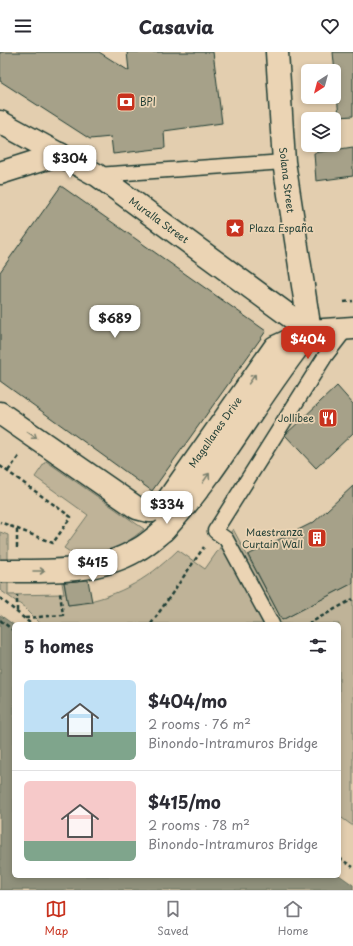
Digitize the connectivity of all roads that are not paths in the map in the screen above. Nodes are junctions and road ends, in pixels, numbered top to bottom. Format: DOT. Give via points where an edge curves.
graph roads {
  1 [pos="276,52"];
  2 [pos="0,122"];
  3 [pos="60,154"];
  4 [pos="284,162"];
  5 [pos="0,173"];
  6 [pos="97,175"];
  7 [pos="350,328"];
  8 [pos="310,331"];
  9 [pos="0,412"];
  10 [pos="0,571"];
  11 [pos="271,622"];
  1 -- 4 [label="street, Solana Street"];
  2 -- 3 [label="street, Muralla Street"];
  3 -- 5 [label="street"];
  3 -- 6 [label="street, Muralla Street"];
  4 -- 6 [label="lane"];
  4 -- 8 [label="street, Solana Street"];
  6 -- 8 [label="street, Muralla Street"];
  7 -- 8 [label="street"];
  7 -- 11 [label="lane" via="326,356 215,531 226,539"];
  9 -- 8 [label="street, Magallanes Drive, one-way" via="137,508 157,511 162,508 275,347"];
  10 -- 8 [label="street, one-way, bridge" via="53,571 95,565 121,558 150,542 184,507 280,368"];
}
